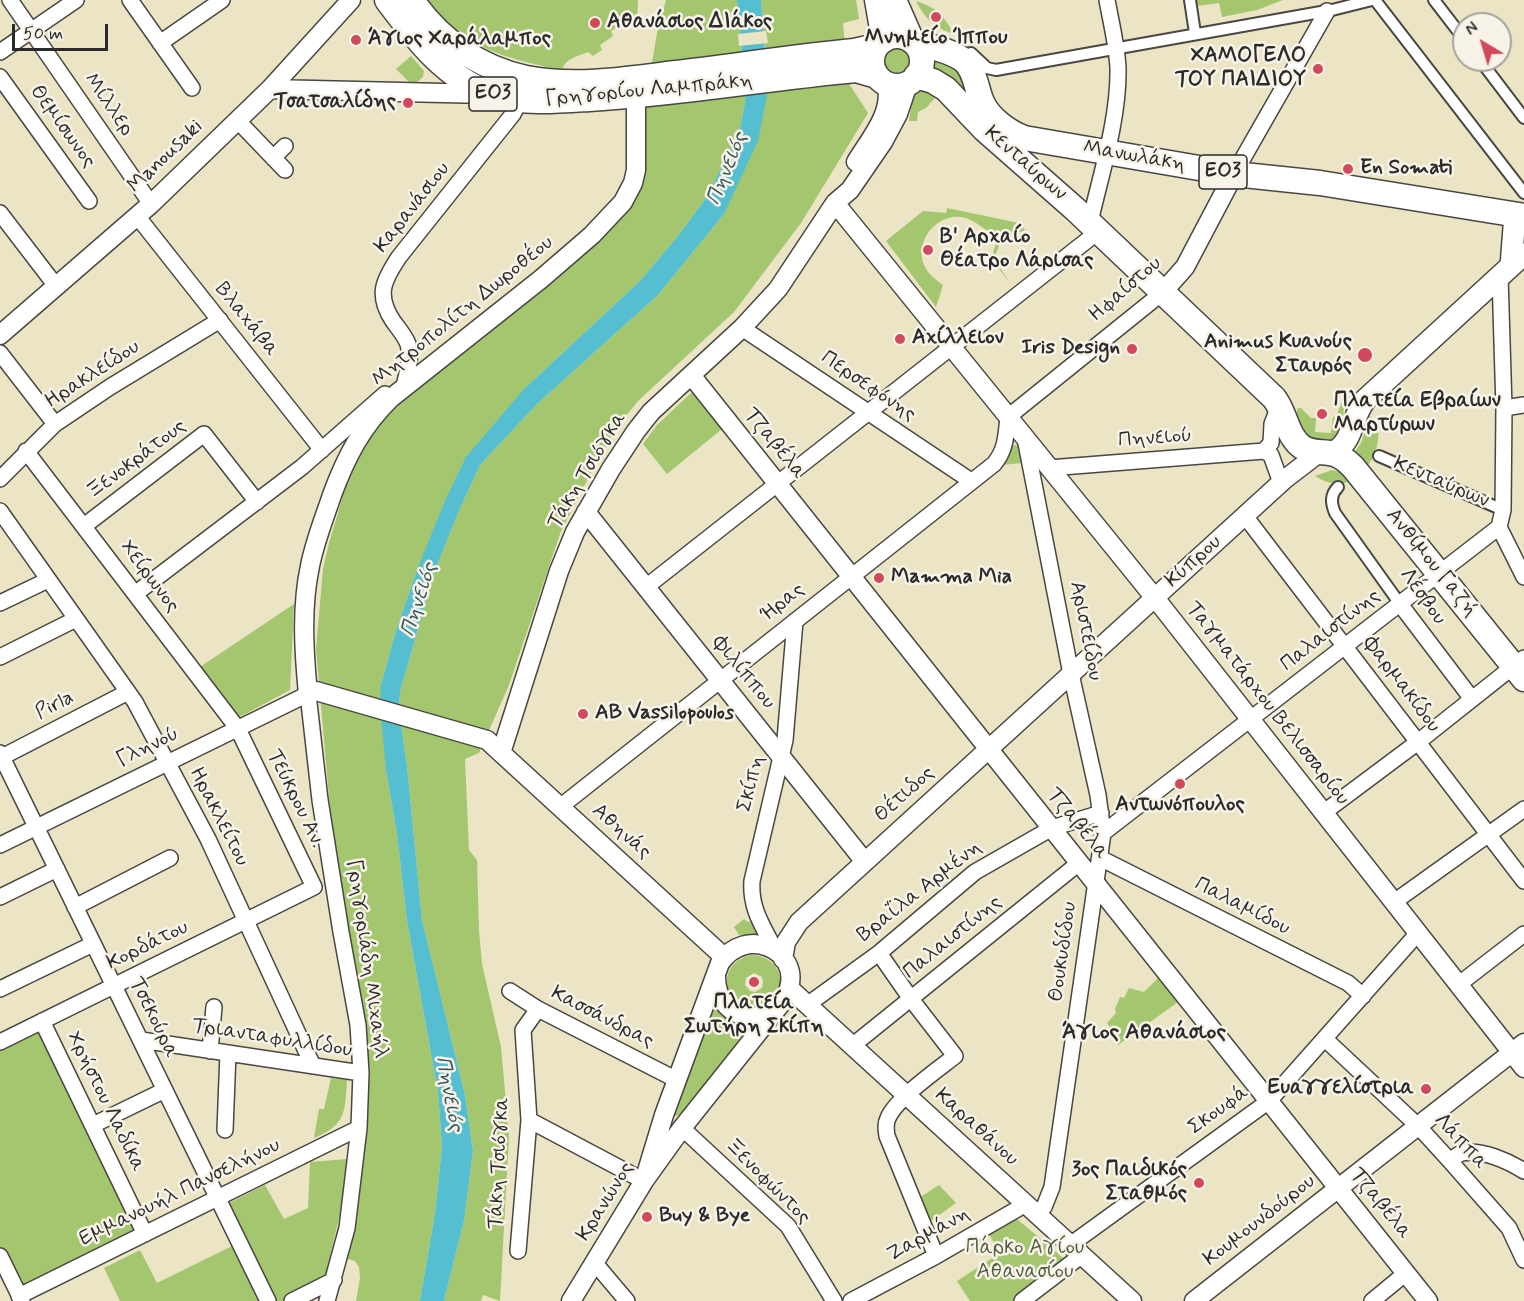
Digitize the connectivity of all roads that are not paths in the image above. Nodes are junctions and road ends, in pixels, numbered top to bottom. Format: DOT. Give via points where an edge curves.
graph roads {
  1 [pos="10,0"];
  2 [pos="76,0"];
  3 [pos="130,0"];
  4 [pos="222,0"];
  5 [pos="351,0"];
  6 [pos="387,0"];
  7 [pos="412,0"];
  8 [pos="877,0"];
  9 [pos="894,0"];
  10 [pos="1107,0"];
  11 [pos="1190,0"];
  12 [pos="1373,0"];
  13 [pos="1434,0"];
  14 [pos="1327,10"];
  15 [pos="1452,23"];
  16 [pos="30,31"];
  17 [pos="1195,33"];
  18 [pos="913,42"];
  19 [pos="160,43"];
  20 [pos="880,43"];
  21 [pos="1116,48"];
  22 [pos="0,52"];
  23 [pos="971,53"];
  24 [pos="849,61"];
  25 [pos="1489,72"];
  26 [pos="0,77"];
  27 [pos="897,80"];
  28 [pos="640,86"];
  29 [pos="192,88"];
  30 [pos="270,89"];
  31 [pos="493,94"];
  32 [pos="521,99"];
  33 [pos="1524,118"];
  34 [pos="237,120"];
  35 [pos="285,146"];
  36 [pos="1106,152"];
  37 [pos="273,158"];
  38 [pos="285,170"];
  39 [pos="1234,174"];
  40 [pos="89,201"];
  41 [pos="835,203"];
  42 [pos="1521,208"];
  43 [pos="144,210"];
  44 [pos="0,213"];
  45 [pos="1094,227"];
  46 [pos="1512,265"];
  47 [pos="56,286"];
  48 [pos="1162,292"];
  49 [pos="219,320"];
  50 [pos="742,328"];
  51 [pos="0,335"];
  52 [pos="952,347"];
  53 [pos="0,353"];
  54 [pos="691,375"];
  55 [pos="405,381"];
  56 [pos="1524,405"];
  57 [pos="1279,406"];
  58 [pos="1504,408"];
  59 [pos="868,413"];
  60 [pos="1008,417"];
  61 [pos="55,424"];
  62 [pos="1025,438"];
  63 [pos="322,450"];
  64 [pos="26,451"];
  65 [pos="1264,451"];
  66 [pos="1326,453"];
  67 [pos="1379,456"];
  68 [pos="1049,468"];
  69 [pos="0,479"];
  70 [pos="971,481"];
  71 [pos="1281,483"];
  72 [pos="777,484"];
  73 [pos="1338,487"];
  74 [pos="256,502"];
  75 [pos="1503,510"];
  76 [pos="586,512"];
  77 [pos="1245,516"];
  78 [pos="2,517"];
  79 [pos="84,526"];
  80 [pos="1499,527"];
  81 [pos="1439,574"];
  82 [pos="851,576"];
  83 [pos="1524,577"];
  84 [pos="48,580"];
  85 [pos="646,587"];
  86 [pos="135,594"];
  87 [pos="1155,597"];
  88 [pos="0,603"];
  89 [pos="1400,603"];
  90 [pos="76,619"];
  91 [pos="795,621"];
  92 [pos="1345,646"];
  93 [pos="0,657"];
  94 [pos="1521,668"];
  95 [pos="1071,674"];
  96 [pos="720,680"];
  97 [pos="128,692"];
  98 [pos="312,693"];
  99 [pos="1472,699"];
  100 [pos="1250,719"];
  101 [pos="238,729"];
  102 [pos="1418,742"];
  103 [pos="989,749"];
  104 [pos="501,753"];
  105 [pos="1,755"];
  106 [pos="782,758"];
  107 [pos="167,763"];
  108 [pos="560,807"];
  109 [pos="1524,809"];
  110 [pos="1101,813"];
  111 [pos="1323,813"];
  112 [pos="36,828"];
  113 [pos="1052,828"];
  114 [pos="1102,833"];
  115 [pos="1489,835"];
  116 [pos="0,845"];
  117 [pos="170,858"];
  118 [pos="1100,858"];
  119 [pos="865,862"];
  120 [pos="1079,863"];
  121 [pos="57,869"];
  122 [pos="1524,881"];
  123 [pos="1095,882"];
  124 [pos="314,887"];
  125 [pos="0,897"];
  126 [pos="1394,902"];
  127 [pos="75,907"];
  128 [pos="245,921"];
  129 [pos="1418,933"];
  130 [pos="1524,934"];
  131 [pos="93,944"];
  132 [pos="879,953"];
  133 [pos="779,955"];
  134 [pos="724,957"];
  135 [pos="716,976"];
  136 [pos="1458,985"];
  137 [pos="114,986"];
  138 [pos="789,988"];
  139 [pos="0,990"];
  140 [pos="510,991"];
  141 [pos="1363,996"];
  142 [pos="911,999"];
  143 [pos="807,1005"];
  144 [pos="214,1007"];
  145 [pos="777,1008"];
  146 [pos="538,1009"];
  147 [pos="42,1021"];
  148 [pos="1325,1039"];
  149 [pos="141,1040"];
  150 [pos="0,1042"];
  151 [pos="852,1046"];
  152 [pos="1518,1048"];
  153 [pos="210,1051"];
  154 [pos="228,1053"];
  155 [pos="313,1066"];
  156 [pos="1524,1068"];
  157 [pos="362,1073"];
  158 [pos="677,1080"];
  159 [pos="165,1090"];
  160 [pos="907,1096"];
  161 [pos="1269,1101"];
  162 [pos="529,1120"];
  163 [pos="93,1125"];
  164 [pos="1418,1126"];
  165 [pos="359,1128"];
  166 [pos="682,1128"];
  167 [pos="225,1131"];
  168 [pos="1450,1161"];
  169 [pos="1524,1172"];
  170 [pos="644,1181"];
  171 [pos="1338,1188"];
  172 [pos="218,1198"];
  173 [pos="1030,1208"];
  174 [pos="146,1233"];
  175 [pos="1076,1250"];
  176 [pos="518,1251"];
  177 [pos="936,1256"];
  178 [pos="0,1257"];
  179 [pos="1524,1260"];
  180 [pos="594,1262"];
  181 [pos="1406,1273"];
  182 [pos="334,1280"];
  183 [pos="20,1298"];
  184 [pos="268,1301"];
  185 [pos="292,1301"];
  186 [pos="327,1301"];
  187 [pos="571,1301"];
  188 [pos="627,1301"];
  189 [pos="834,1301"];
  190 [pos="851,1301"];
  191 [pos="1022,1301"];
  192 [pos="1132,1301"];
  193 [pos="1194,1301"];
  194 [pos="1372,1301"];
  195 [pos="1428,1301"];
  1 -- 16 [label="street, Μίλλερ"];
  2 -- 16 [label="street"];
  3 -- 19 [label="street"];
  4 -- 19 [label="street"];
  5 -- 30 [label="street, Manousaki"];
  6 -- 31 [label="main road, Γρηγορίου Λαμπράκη / ΕΟ3" via="439,62"];
  7 -- 28 [label="main road, Γρηγορίου Λαμπράκη / ΕΟ3" via="450,43 513,74 536,80"];
  8 -- 20 [label="main road"];
  9 -- 18 [label="main road"];
  10 -- 21 [label="street"];
  11 -- 17 [label="street"];
  12 -- 14 [label="street"];
  12 -- 42 [label="street"];
  13 -- 15 [label="street"];
  14 -- 17 [label="street"];
  14 -- 39 [label="street, Ηφαίστου"];
  16 -- 22 [label="street"];
  16 -- 43 [label="street, Μίλλερ"];
  17 -- 21 [label="street"];
  18 -- 20 [label="main road, ΕΟ3" via="898,36"];
  18 -- 27 [label="main road" via="922,59 920,69"];
  18 -- 36 [label="main road, ΕΟ3" via="946,51 964,61 987,111 1017,136"];
  19 -- 29 [label="street"];
  20 -- 24 [label="main road, Γρηγορίου Λαμπράκη / ΕΟ3"];
  20 -- 27 [label="main road" via="872,61"];
  21 -- 23 [label="street" via="996,70 987,68"];
  21 -- 36 [label="street" via="1118,80"];
  24 -- 27 [label="main road, Γρηγορίου Λαμπράκη / ΕΟ3" via="863,71"];
  24 -- 28 [label="main road, Γρηγορίου Λαμπράκη / ΕΟ3"];
  25 -- 33 [label="street"];
  26 -- 40 [label="street, Θεμίσωνος"];
  27 -- 41 [label="street, Τάκη Τσιόγκα" via="888,95 883,118 842,181"];
  27 -- 45 [label="main road, Κενταύρων / ΕΟ3" via="933,81 946,89 984,129"];
  28 -- 32 [label="main road, Γρηγορίου Λαμπράκη / ΕΟ3" via="567,100"];
  28 -- 55 [label="street, Μητροπολίτη Δωροθέου" via="636,170 623,202 592,236 541,279"];
  30 -- 31 [label="street"];
  30 -- 34 [label="street, Manousaki"];
  31 -- 32 [label="main road, Γρηγορίου Λαμπράκη / ΕΟ3"];
  32 -- 55 [label="street, Καρανάσιου" via="387,277 383,301 409,347"];
  34 -- 37 [label="street"];
  34 -- 43 [label="street, Manousaki"];
  35 -- 37 [label="street"];
  36 -- 39 [label="main road, Μανωλάκη / ΕΟ3"];
  36 -- 45 [label="street"];
  37 -- 38 [label="street"];
  39 -- 42 [label="main road, Μανωλάκη / ΕΟ3"];
  39 -- 48 [label="street, Ηφαίστου" via="1185,267"];
  41 -- 50 [label="street, Τάκη Τσιόγκα" via="778,289"];
  41 -- 52 [label="street, Ταγματάρχου Βελισσαρίου"];
  42 -- 46 [label="main road"];
  43 -- 47 [label="street, Manousaki"];
  43 -- 49 [label="street, Βλαχάβα"];
  44 -- 47 [label="street"];
  45 -- 48 [label="main road, Κενταύρων / ΕΟ3"];
  45 -- 52 [label="street"];
  46 -- 58 [label="street"];
  46 -- 66 [label="main road, Κύπρου" via="1365,400 1341,448"];
  47 -- 51 [label="street, Manousaki"];
  48 -- 57 [label="main road, Κενταύρων / ΕΟ3"];
  48 -- 60 [label="street, Ηφαίστου"];
  49 -- 61 [label="street, Ηρακλείδου"];
  49 -- 63 [label="street, Βλαχάβα"];
  50 -- 54 [label="street, Τάκη Τσιόγκα"];
  50 -- 59 [label="street, Περσεφόνης"];
  52 -- 59 [label="street"];
  52 -- 60 [label="street, Ταγματάρχου Βελισσαρίου"];
  53 -- 61 [label="street"];
  54 -- 72 [label="street, Τζαβέλα"];
  54 -- 76 [label="street, Τάκη Τσιόγκα" via="640,426"];
  55 -- 63 [label="street, Μητροπολίτη Δωροθέου"];
  55 -- 98 [label="street, Μητροπολίτη Δωροθέου" via="353,445 320,530 306,595 304,643"];
  56 -- 58 [label="street"];
  57 -- 65 [label="street" via="1272,424 1271,443"];
  57 -- 66 [label="main road, Κενταύρων / ΕΟ3" via="1294,438 1303,447"];
  58 -- 75 [label="street"];
  59 -- 70 [label="street, Περσεφόνης"];
  59 -- 72 [label="street"];
  60 -- 62 [label="street, Ταγματάρχου Βελισσαρίου"];
  60 -- 70 [label="street, Ήρας" via="1002,455"];
  61 -- 64 [label="street, Ηρακλείδου"];
  62 -- 68 [label="street, Ταγματάρχου Βελισσαρίου"];
  62 -- 95 [label="street, Αριστείδου"];
  63 -- 74 [label="street, Μητροπολίτη Δωροθέου"];
  64 -- 69 [label="street, Ηρακλείδου"];
  64 -- 79 [label="street, Χείρωνος"];
  65 -- 68 [label="street, Πηνειού"];
  65 -- 71 [label="street" via="1271,454"];
  66 -- 71 [label="street, Κύπρου" via="1304,463"];
  66 -- 81 [label="main road, Ανθίμου Γαζή / ΕΟ3" via="1353,467"];
  67 -- 75 [label="street, Κενταύρων"];
  68 -- 87 [label="street, Ταγματάρχου Βελισσαρίου"];
  70 -- 82 [label="street, Ήρας"];
  71 -- 77 [label="street, Κύπρου"];
  72 -- 82 [label="street, Τζαβέλα"];
  72 -- 85 [label="street"];
  73 -- 89 [label="street, Λέσβου" via="1332,499 1335,513"];
  74 -- 79 [label="street, Ξενοκράτους" via="204,434"];
  74 -- 86 [label="street, Μητροπολίτη Δωροθέου"];
  75 -- 80 [label="street"];
  76 -- 85 [label="street, Φιλίππου"];
  76 -- 104 [label="street, Τάκη Τσιόγκα" via="559,571"];
  77 -- 87 [label="street, Κύπρου"];
  77 -- 92 [label="street, Φαρμακίδου"];
  78 -- 84 [label="street, Ηρακλείτου"];
  79 -- 86 [label="street, Χείρωνος"];
  80 -- 81 [label="street, Παλαιστίνης"];
  80 -- 83 [label="street"];
  81 -- 89 [label="street, Παλαιστίνης"];
  81 -- 94 [label="main road, Ανθίμου Γαζή / ΕΟ3"];
  82 -- 91 [label="street, Ήρας"];
  82 -- 103 [label="street, Τζαβέλα"];
  84 -- 88 [label="street"];
  84 -- 90 [label="street, Ηρακλείτου"];
  85 -- 96 [label="street, Φιλίππου"];
  86 -- 101 [label="street, Χείρωνος"];
  87 -- 95 [label="street, Κύπρου"];
  87 -- 100 [label="street, Ταγματάρχου Βελισσαρίου"];
  89 -- 92 [label="street, Παλαιστίνης"];
  89 -- 99 [label="street, Λέσβου"];
  90 -- 93 [label="street"];
  90 -- 97 [label="street, Ηρακλείτου"];
  91 -- 96 [label="street, Ήρας"];
  91 -- 106 [label="street, Σκίπη"];
  92 -- 100 [label="street, Παλαιστίνης"];
  92 -- 102 [label="street, Φαρμακίδου"];
  94 -- 99 [label="street"];
  95 -- 103 [label="street, Θέτιδος"];
  95 -- 110 [label="street, Αριστείδου"];
  96 -- 106 [label="street, Φιλίππου"];
  96 -- 108 [label="street, Ήρας"];
  97 -- 105 [label="street, Pirla"];
  97 -- 107 [label="street, Ηρακλείτου"];
  98 -- 101 [label="street, Γληνού"];
  98 -- 104 [label="street, Αθηνάς" via="487,740"];
  98 -- 157 [label="street, Γρηγοριάδη Μιχαήλ" via="320,800 358,1025"];
  99 -- 102 [label="street"];
  100 -- 111 [label="street, Ταγματάρχου Βελισσαρίου"];
  100 -- 114 [label="street, Παλαιστίνης"];
  101 -- 107 [label="street, Γληνού"];
  101 -- 124 [label="street, Τεύκρου Αν."];
  102 -- 111 [label="street"];
  102 -- 115 [label="street, Φαρμακίδου"];
  103 -- 113 [label="street, Τζαβέλα"];
  103 -- 119 [label="street, Θέτιδος"];
  104 -- 108 [label="street, Αθηνάς"];
  105 -- 112 [label="street, Τσεκούρα"];
  106 -- 119 [label="street, Φιλίππου"];
  106 -- 133 [label="street, Σκίπη" via="751,892 753,906"];
  107 -- 112 [label="street, Γληνού"];
  107 -- 128 [label="street, Ηρακλείτου" via="208,839"];
  108 -- 134 [label="street, Αθηνάς"];
  109 -- 115 [label="street"];
  110 -- 113 [label="street, Βραΐλα Αρμένη"];
  110 -- 114 [label="street, Αριστείδου"];
  111 -- 126 [label="street, Ταγματάρχου Βελισσαρίου"];
  112 -- 116 [label="street, Γληνού"];
  112 -- 121 [label="street, Τσεκούρα"];
  113 -- 120 [label="street, Τζαβέλα"];
  113 -- 132 [label="street, Βραΐλα Αρμένη" via="975,872"];
  114 -- 118 [label="street, Θουκυδίδου"];
  115 -- 122 [label="street, Φαρμακίδου"];
  115 -- 126 [label="street"];
  117 -- 127 [label="street"];
  118 -- 123 [label="street, Θουκυδίδου"];
  118 -- 141 [label="street, Παλαμίδου" via="1348,983"];
  119 -- 133 [label="street, Θέτιδος" via="799,922"];
  120 -- 123 [label="street, Τζαβέλα"];
  120 -- 142 [label="street, Παλαιστίνης"];
  121 -- 125 [label="street"];
  121 -- 127 [label="street, Τσεκούρα"];
  123 -- 161 [label="street, Τζαβέλα"];
  123 -- 173 [label="street, Θουκυδίδου" via="1052,1187 1044,1207"];
  124 -- 128 [label="street, Κορδάτου"];
  126 -- 129 [label="street, Ταγματάρχου Βελισσαρίου"];
  127 -- 131 [label="street, Τσεκούρα"];
  128 -- 137 [label="street, Κορδάτου"];
  128 -- 155 [label="street, Ηρακλείτου"];
  129 -- 136 [label="street, Ταγματάρχου Βελισσαρίου"];
  129 -- 141 [label="street, Σκουφά"];
  130 -- 136 [label="street"];
  131 -- 137 [label="street, Τσεκούρα"];
  131 -- 139 [label="street"];
  132 -- 142 [label="street"];
  132 -- 143 [label="street, Βραΐλα Αρμένη"];
  133 -- 134 [label="street" via="765,945 753,943"];
  133 -- 138 [label="street" via="790,975"];
  134 -- 135 [label="street"];
  135 -- 145 [label="street" via="719,995 735,1012 756,1017"];
  135 -- 158 [label="street"];
  136 -- 152 [label="street, Ταγματάρχου Βελισσαρίου"];
  137 -- 147 [label="street, Κορδάτου"];
  137 -- 149 [label="street, Τσεκούρα"];
  138 -- 143 [label="street, Καραθάνου"];
  138 -- 145 [label="street"];
  140 -- 146 [label="street, Κασσάνδρας"];
  141 -- 148 [label="street, Σκουφά"];
  142 -- 151 [label="street, Παλαιστίνης"];
  142 -- 160 [label="street" via="955,1056"];
  143 -- 151 [label="street, Καραθάνου"];
  144 -- 153 [label="street"];
  145 -- 166 [label="street"];
  146 -- 158 [label="street, Κασσάνδρας"];
  146 -- 162 [label="street, Τάκη Τσιόγκα" via="523,1030"];
  147 -- 150 [label="street, Κορδάτου"];
  147 -- 163 [label="street, Χρήστου Λαδίκα"];
  148 -- 161 [label="street, Σκουφά"];
  148 -- 164 [label="street, Λάππα"];
  149 -- 153 [label="street, Τριανταφυλλίδου"];
  149 -- 159 [label="street, Τσεκούρα"];
  151 -- 160 [label="street, Καραθάνου"];
  152 -- 156 [label="street, Ταγματάρχου Βελισσαρίου"];
  152 -- 164 [label="street, Κουμουνδούρου"];
  153 -- 154 [label="street, Τριανταφυλλίδου"];
  154 -- 155 [label="street, Τριανταφυλλίδου"];
  154 -- 167 [label="street"];
  155 -- 157 [label="street, Τριανταφυλλίδου"];
  157 -- 165 [label="street, Γρηγοριάδη Μιχαήλ"];
  158 -- 170 [label="street"];
  159 -- 163 [label="street"];
  159 -- 172 [label="street, Τσεκούρα"];
  160 -- 173 [label="street, Καραθάνου"];
  160 -- 177 [label="street" via="888,1116 886,1130"];
  161 -- 171 [label="street, Τζαβέλα"];
  161 -- 175 [label="street, Σκουφά"];
  162 -- 170 [label="street"];
  162 -- 176 [label="street, Τάκη Τσιόγκα"];
  163 -- 174 [label="street, Χρήστου Λαδίκα"];
  164 -- 168 [label="street, Λάππα"];
  164 -- 171 [label="street, Κουμουνδούρου"];
  165 -- 172 [label="street, Εμμανουήλ Πανσελήνου"];
  165 -- 182 [label="street, Γρηγοριάδη Μιχαήλ" via="347,1228"];
  166 -- 170 [label="street, Κρανώνος"];
  166 -- 189 [label="street, Ξενοφώντος" via="788,1226"];
  168 -- 169 [label="street" via="1462,1153 1482,1155 1505,1161"];
  168 -- 179 [label="street, Λάππα" via="1509,1228"];
  170 -- 180 [label="street, Κρανώνος"];
  171 -- 181 [label="street, Τζαβέλα"];
  171 -- 193 [label="street, Κουμουνδούρου"];
  172 -- 174 [label="street, Εμμανουήλ Πανσελήνου"];
  172 -- 184 [label="street, Τσεκούρα"];
  173 -- 175 [label="street, Καραθάνου"];
  173 -- 177 [label="street, Ζαρμάνη"];
  174 -- 183 [label="street, Εμμανουήλ Πανσελήνου"];
  175 -- 191 [label="street, Σκουφά"];
  175 -- 192 [label="street, Καραθάνου"];
  177 -- 190 [label="street, Ζαρμάνη"];
  178 -- 183 [label="street"];
  180 -- 187 [label="street, Κρανώνος"];
  180 -- 188 [label="street"];
  181 -- 194 [label="street"];
  181 -- 195 [label="street, Τζαβέλα"];
  182 -- 185 [label="street"];
  182 -- 186 [label="street, Γρηγοριάδη Μιχαήλ"];
}
